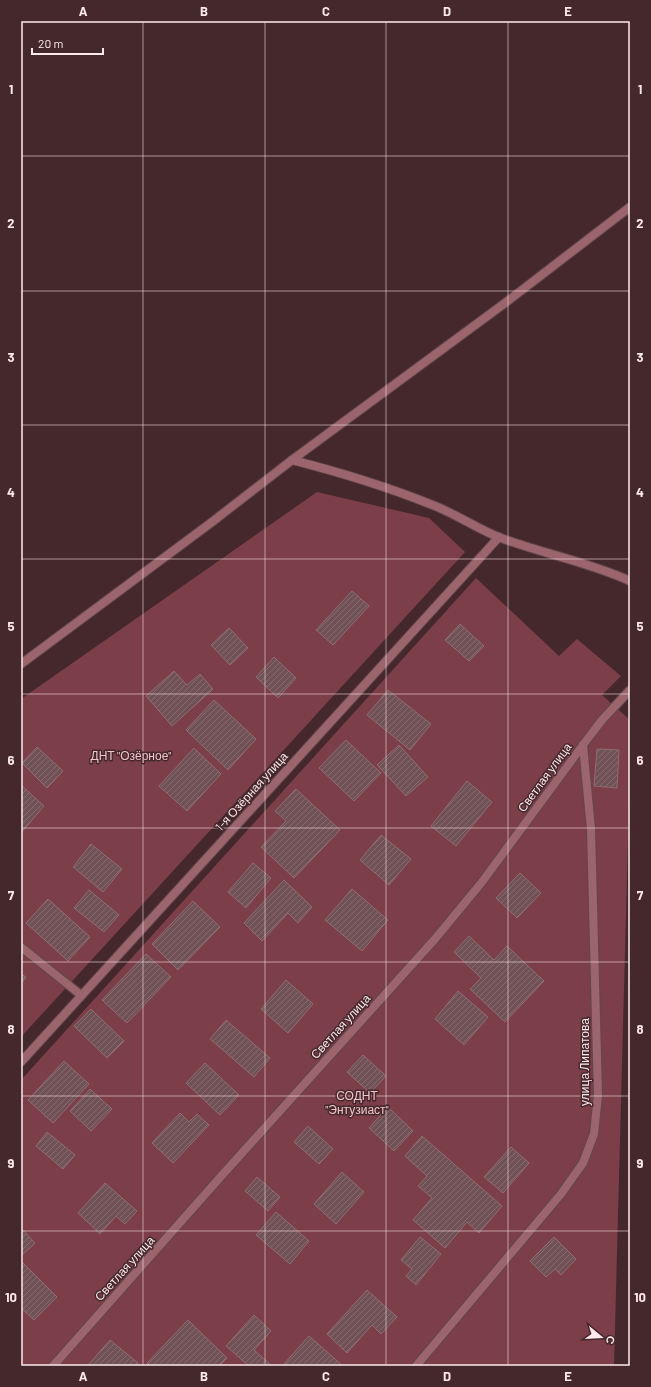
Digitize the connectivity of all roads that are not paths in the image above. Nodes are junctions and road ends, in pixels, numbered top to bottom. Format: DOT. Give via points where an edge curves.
graph roads {
  1 [pos="630,207"];
  2 [pos="292,460"];
  3 [pos="499,537"];
  4 [pos="630,581"];
  5 [pos="21,664"];
  6 [pos="630,690"];
  7 [pos="583,745"];
  8 [pos="21,947"];
  9 [pos="81,996"];
  10 [pos="21,1062"];
  11 [pos="52,1366"];
  12 [pos="416,1366"];
  1 -- 2 [label="street" via="505,304"];
  2 -- 3 [label="street" via="346,474 431,504"];
  2 -- 5 [label="street"];
  3 -- 4 [label="street" via="538,551 592,565"];
  3 -- 9 [label="street, 1-я Озёрная улица"];
  6 -- 7 [label="street, Светлая улица"];
  7 -- 11 [label="street, Светлая улица" via="482,882 435,939"];
  7 -- 12 [label="street, улица Липатова" via="591,829 598,1095 594,1134 583,1163 561,1194"];
  8 -- 9 [label="street"];
  9 -- 10 [label="street, 1-я Озёрная улица"];
}
